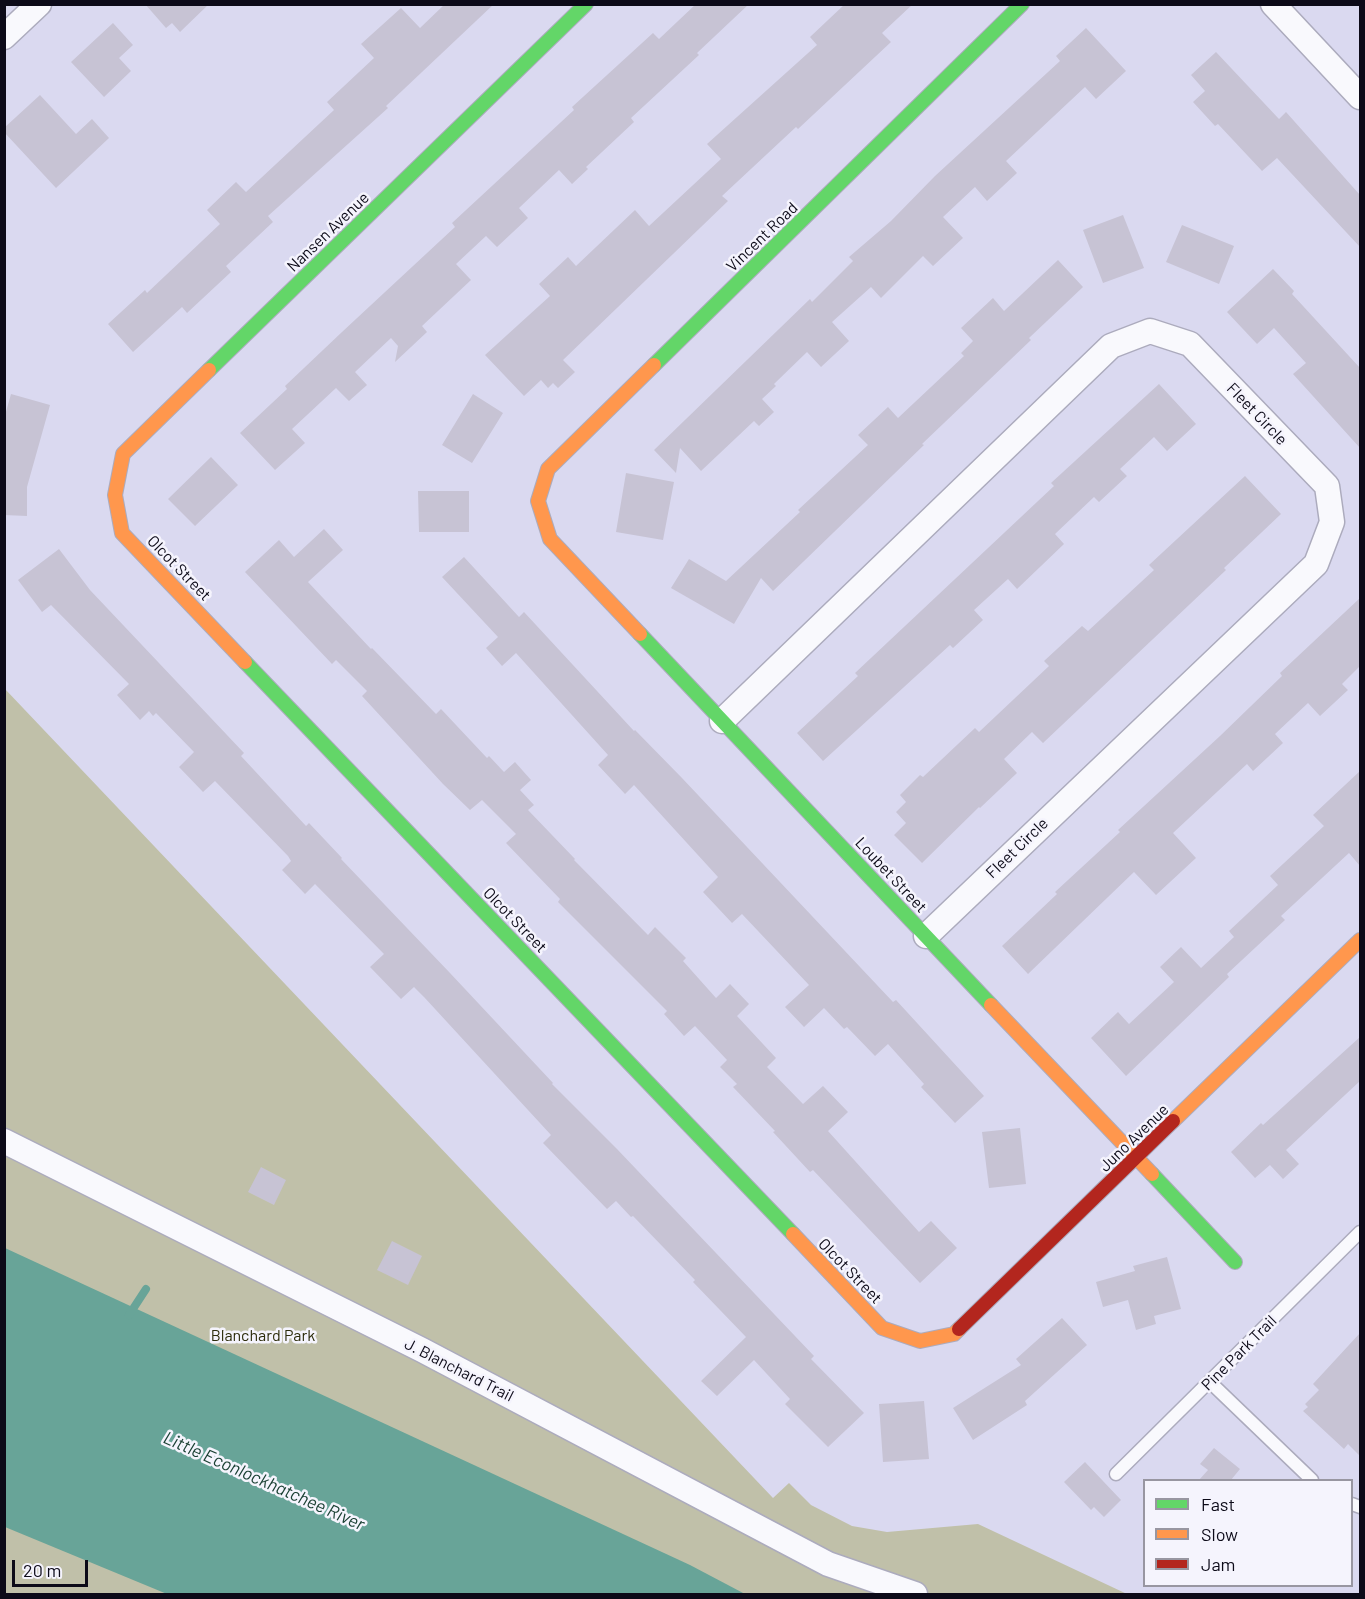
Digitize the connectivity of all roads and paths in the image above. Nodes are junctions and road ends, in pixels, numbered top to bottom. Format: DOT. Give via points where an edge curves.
graph roads {
  1 [pos="39,4"];
  2 [pos="586,4"];
  3 [pos="1022,4"];
  4 [pos="1273,4"];
  5 [pos="4,37"];
  6 [pos="1360,97"];
  7 [pos="115,495"];
  8 [pos="538,501"];
  9 [pos="722,721"];
  10 [pos="926,936"];
  11 [pos="1360,940"];
  12 [pos="4,1142"];
  13 [pos="1137,1159"];
  14 [pos="1360,1232"];
  15 [pos="1235,1262"];
  16 [pos="920,1341"];
  17 [pos="1209,1382"];
  18 [pos="1116,1474"];
  19 [pos="1311,1479"];
  20 [pos="915,1594"];
  1 -- 5 [label="street"];
  2 -- 7 [label="street, Nansen Avenue" via="123,454"];
  3 -- 8 [label="street, Vincent Road" via="548,469"];
  4 -- 6 [label="street"];
  7 -- 16 [label="street, Olcot Street" via="122,533 882,1328"];
  8 -- 9 [label="street, Loubet Street" via="550,539"];
  9 -- 10 [label="street, Loubet Street"];
  9 -- 10 [label="street, Fleet Circle" via="1111,346 1150,331 1190,344 1326,486 1332,522 1316,564"];
  10 -- 13 [label="street, Loubet Street"];
  11 -- 13 [label="street, Juno Avenue"];
  12 -- 20 [label="street, J. Blanchard Trail" via="422,1350 828,1564"];
  13 -- 15 [label="street, Loubet Street"];
  13 -- 16 [label="street, Juno Avenue" via="954,1334"];
  14 -- 17 [label="lane, Pine Park Trail"];
  17 -- 18 [label="lane, Pine Park Trail"];
  17 -- 19 [label="lane"];
}
